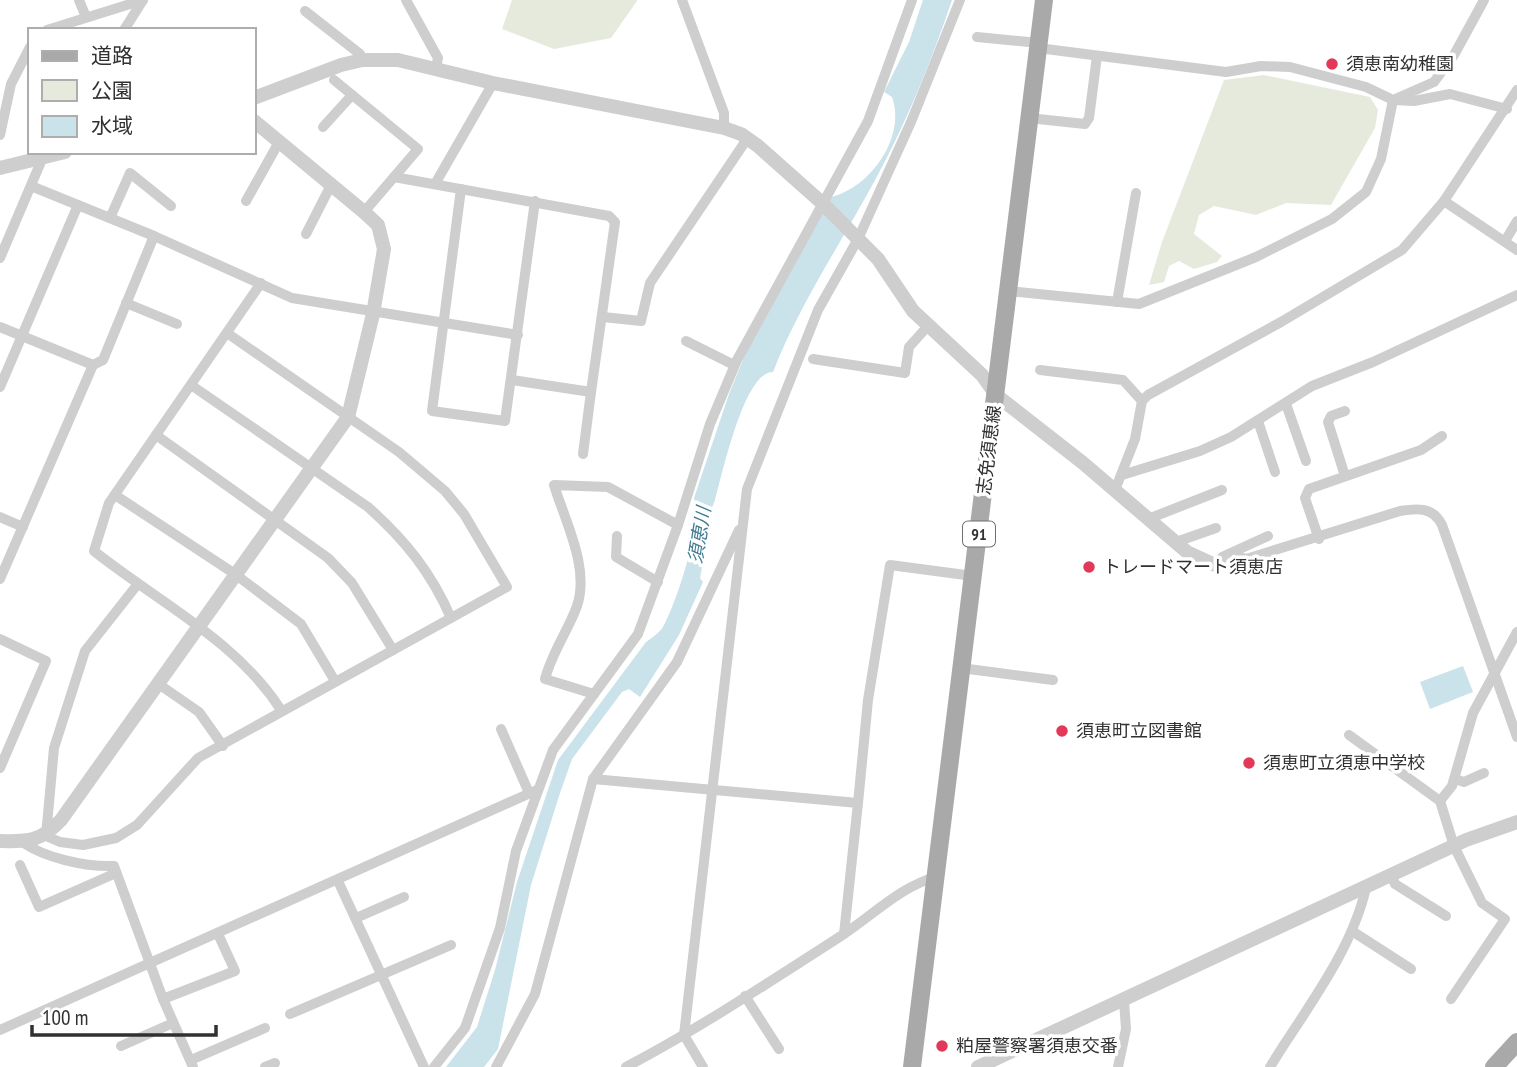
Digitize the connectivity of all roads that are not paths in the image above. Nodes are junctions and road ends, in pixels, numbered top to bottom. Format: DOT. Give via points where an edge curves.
graph roads {
  1 [pos="79,0"];
  2 [pos="406,0"];
  3 [pos="682,0"];
  4 [pos="912,0"];
  5 [pos="960,0"];
  6 [pos="1044,0"];
  7 [pos="1484,0"];
  8 [pos="305,11"];
  9 [pos="86,18"];
  10 [pos="54,28"];
  11 [pos="125,28"];
  12 [pos="977,37"];
  13 [pos="1038,46"];
  14 [pos="28,51"];
  15 [pos="1097,56"];
  16 [pos="362,60"];
  17 [pos="436,68"];
  18 [pos="334,80"];
  19 [pos="493,83"];
  20 [pos="1517,90"];
  21 [pos="352,94"];
  22 [pos="256,97"];
  23 [pos="1393,100"];
  24 [pos="1507,109"];
  25 [pos="1029,118"];
  26 [pos="256,123"];
  27 [pos="323,127"];
  28 [pos="724,128"];
  29 [pos="0,135"];
  30 [pos="747,139"];
  31 [pos="279,142"];
  32 [pos="56,154"];
  33 [pos="43,157"];
  34 [pos="0,168"];
  35 [pos="394,177"];
  36 [pos="435,184"];
  37 [pos="331,185"];
  38 [pos="31,186"];
  39 [pos="461,189"];
  40 [pos="1136,193"];
  41 [pos="246,201"];
  42 [pos="535,201"];
  43 [pos="1444,201"];
  44 [pos="78,205"];
  45 [pos="824,205"];
  46 [pos="171,206"];
  47 [pos="364,212"];
  48 [pos="110,218"];
  49 [pos="1517,221"];
  50 [pos="306,234"];
  51 [pos="154,236"];
  52 [pos="858,239"];
  53 [pos="1505,241"];
  54 [pos="1517,250"];
  55 [pos="0,258"];
  56 [pos="261,284"];
  57 [pos="1008,291"];
  58 [pos="1517,295"];
  59 [pos="1116,302"];
  60 [pos="126,303"];
  61 [pos="373,314"];
  62 [pos="603,317"];
  63 [pos="177,324"];
  64 [pos="443,324"];
  65 [pos="0,327"];
  66 [pos="927,327"];
  67 [pos="227,333"];
  68 [pos="518,335"];
  69 [pos="22,336"];
  70 [pos="686,341"];
  71 [pos="813,359"];
  72 [pos="93,365"];
  73 [pos="734,365"];
  74 [pos="1040,370"];
  75 [pos="512,380"];
  76 [pos="191,385"];
  77 [pos="0,387"];
  78 [pos="592,392"];
  79 [pos="996,395"];
  80 [pos="1142,401"];
  81 [pos="1286,404"];
  82 [pos="1345,411"];
  83 [pos="348,417"];
  84 [pos="1258,421"];
  85 [pos="156,435"];
  86 [pos="1442,436"];
  87 [pos="583,454"];
  88 [pos="1306,461"];
  89 [pos="311,468"];
  90 [pos="1275,472"];
  91 [pos="1122,475"];
  92 [pos="1345,476"];
  93 [pos="1115,490"];
  94 [pos="1222,490"];
  95 [pos="115,495"];
  96 [pos="0,517"];
  97 [pos="1149,519"];
  98 [pos="274,520"];
  99 [pos="743,520"];
  100 [pos="678,525"];
  101 [pos="23,527"];
  102 [pos="1216,528"];
  103 [pos="617,536"];
  104 [pos="1268,536"];
  105 [pos="1319,538"];
  106 [pos="1176,542"];
  107 [pos="1243,561"];
  108 [pos="1219,565"];
  109 [pos="235,574"];
  110 [pos="973,576"];
  111 [pos="0,579"];
  112 [pos="659,582"];
  113 [pos="137,585"];
  114 [pos="451,618"];
  115 [pos="198,625"];
  116 [pos="1517,632"];
  117 [pos="0,639"];
  118 [pos="393,650"];
  119 [pos="961,668"];
  120 [pos="1494,676"];
  121 [pos="1053,680"];
  122 [pos="335,681"];
  123 [pos="157,683"];
  124 [pos="594,694"];
  125 [pos="281,710"];
  126 [pos="500,729"];
  127 [pos="1349,735"];
  128 [pos="1517,737"];
  129 [pos="223,746"];
  130 [pos="1,761"];
  131 [pos="1484,773"];
  132 [pos="593,779"];
  133 [pos="1455,779"];
  134 [pos="711,789"];
  135 [pos="533,792"];
  136 [pos="1440,801"];
  137 [pos="858,803"];
  138 [pos="1517,822"];
  139 [pos="46,836"];
  140 [pos="0,841"];
  141 [pos="22,842"];
  142 [pos="1454,846"];
  143 [pos="20,865"];
  144 [pos="116,873"];
  145 [pos="1391,876"];
  146 [pos="936,877"];
  147 [pos="338,881"];
  148 [pos="1366,888"];
  149 [pos="404,897"];
  150 [pos="1446,916"];
  151 [pos="356,918"];
  152 [pos="1352,931"];
  153 [pos="218,934"];
  154 [pos="844,934"];
  155 [pos="451,945"];
  156 [pos="149,963"];
  157 [pos="1411,969"];
  158 [pos="383,975"];
  159 [pos="746,996"];
  160 [pos="163,999"];
  161 [pos="1451,999"];
  162 [pos="1124,1000"];
  163 [pos="290,1014"];
  164 [pos="173,1023"];
  165 [pos="265,1028"];
  166 [pos="0,1030"];
  167 [pos="684,1035"];
  168 [pos="1517,1042"];
  169 [pos="121,1046"];
  170 [pos="779,1049"];
  171 [pos="192,1063"];
  172 [pos="424,1067"];
  173 [pos="434,1067"];
  174 [pos="496,1067"];
  175 [pos="626,1067"];
  176 [pos="703,1067"];
  177 [pos="912,1067"];
  178 [pos="978,1067"];
  179 [pos="1118,1067"];
  180 [pos="1270,1067"];
  181 [pos="1494,1067"];
  1 -- 9 [label="street"];
  2 -- 17 [label="street" via="438,58"];
  3 -- 28 [label="street" via="724,113"];
  4 -- 45 [label="street" via="868,121"];
  5 -- 52 [label="street"];
  6 -- 13 [label="main road, 志免須恵線 / 91"];
  7 -- 23 [label="street" via="1434,82"];
  8 -- 16 [label="street"];
  9 -- 10 [label="street"];
  9 -- 11 [label="street" via="143,0"];
  12 -- 13 [label="street"];
  13 -- 15 [label="street"];
  13 -- 25 [label="main road, 志免須恵線 / 91"];
  14 -- 29 [label="street" via="12,85"];
  15 -- 23 [label="street" via="1226,72 1290,67 1366,87"];
  15 -- 25 [label="street" via="1085,124"];
  16 -- 17 [label="street" via="398,60"];
  16 -- 22 [label="street"];
  17 -- 19 [label="street"];
  18 -- 21 [label="street"];
  19 -- 28 [label="street"];
  19 -- 36 [label="street"];
  20 -- 24 [label="street"];
  21 -- 27 [label="street"];
  21 -- 35 [label="street" via="418,149"];
  23 -- 24 [label="street" via="1450,94"];
  23 -- 59 [label="street" via="1381,159 1366,192 1332,219 1256,257 1139,304"];
  24 -- 43 [label="street"];
  25 -- 57 [label="main road, 志免須恵線 / 91"];
  26 -- 31 [label="street"];
  28 -- 30 [label="street"];
  30 -- 45 [label="street"];
  30 -- 62 [label="street" via="650,284 641,321"];
  31 -- 37 [label="street"];
  31 -- 41 [label="street"];
  32 -- 33 [label="street"];
  33 -- 34 [label="street"];
  33 -- 38 [label="street"];
  35 -- 36 [label="street"];
  35 -- 47 [label="street"];
  36 -- 39 [label="street"];
  37 -- 47 [label="street"];
  37 -- 50 [label="street"];
  38 -- 44 [label="street"];
  38 -- 55 [label="street"];
  39 -- 42 [label="street"];
  39 -- 64 [label="street"];
  40 -- 59 [label="street"];
  42 -- 62 [label="street" via="609,216 615,222"];
  42 -- 68 [label="street"];
  43 -- 53 [label="street"];
  43 -- 80 [label="street" via="1402,250"];
  44 -- 48 [label="street"];
  44 -- 69 [label="street"];
  45 -- 52 [label="street"];
  45 -- 73 [label="street"];
  46 -- 48 [label="street" via="130,173"];
  47 -- 61 [label="street" via="378,225 384,249"];
  48 -- 51 [label="street"];
  49 -- 53 [label="street"];
  51 -- 56 [label="street"];
  51 -- 60 [label="street"];
  52 -- 66 [label="street"];
  52 -- 99 [label="street" via="818,310 747,489"];
  53 -- 54 [label="street"];
  56 -- 61 [label="street" via="292,298"];
  56 -- 67 [label="street"];
  57 -- 59 [label="street"];
  57 -- 79 [label="main road, 志免須恵線 / 91"];
  58 -- 81 [label="street" via="1312,386"];
  60 -- 63 [label="street"];
  60 -- 72 [label="street" via="103,360"];
  61 -- 64 [label="street"];
  61 -- 83 [label="street"];
  62 -- 78 [label="street"];
  64 -- 68 [label="street"];
  64 -- 75 [label="street" via="432,411 505,421"];
  65 -- 69 [label="street"];
  66 -- 71 [label="street" via="908,347 905,373"];
  66 -- 79 [label="street" via="982,375"];
  67 -- 76 [label="street"];
  67 -- 83 [label="street"];
  68 -- 75 [label="street"];
  69 -- 72 [label="street"];
  69 -- 77 [label="street"];
  70 -- 73 [label="street"];
  72 -- 101 [label="street"];
  73 -- 100 [label="street"];
  74 -- 80 [label="street" via="1123,380"];
  75 -- 78 [label="street"];
  76 -- 85 [label="street"];
  76 -- 89 [label="street"];
  78 -- 87 [label="street"];
  79 -- 93 [label="street"];
  79 -- 110 [label="main road, 志免須恵線 / 91"];
  80 -- 91 [label="street"];
  81 -- 84 [label="street"];
  81 -- 88 [label="street"];
  82 -- 92 [label="street" via="1328,422"];
  83 -- 89 [label="street"];
  83 -- 114 [label="street" via="444,491 464,514 507,587"];
  84 -- 90 [label="street"];
  84 -- 91 [label="street" via="1200,452"];
  85 -- 95 [label="street"];
  85 -- 98 [label="street"];
  86 -- 92 [label="street" via="1421,450"];
  89 -- 98 [label="street"];
  89 -- 114 [label="street" via="394,530 437,586"];
  91 -- 93 [label="street"];
  92 -- 105 [label="street" via="1309,489 1306,498"];
  93 -- 97 [label="street"];
  94 -- 97 [label="street"];
  95 -- 109 [label="street"];
  95 -- 113 [label="street" via="94,551"];
  96 -- 101 [label="street"];
  97 -- 106 [label="street"];
  98 -- 109 [label="street"];
  98 -- 118 [label="street" via="328,558 352,583"];
  99 -- 132 [label="street" via="677,662"];
  99 -- 134 [label="street"];
  100 -- 112 [label="street"];
  100 -- 124 [label="street" via="608,487 554,485 581,572 578,605 551,657 545,680"];
  101 -- 111 [label="street"];
  102 -- 106 [label="street"];
  103 -- 112 [label="street" via="616,557"];
  104 -- 108 [label="street" via="1222,557"];
  105 -- 107 [label="street"];
  105 -- 120 [label="street" via="1415,508 1437,516"];
  106 -- 108 [label="street" via="1198,559"];
  107 -- 108 [label="street"];
  109 -- 115 [label="street"];
  109 -- 122 [label="street" via="301,624"];
  110 -- 119 [label="main road, 志免須恵線 / 91"];
  110 -- 137 [label="street" via="890,565 868,700"];
  112 -- 124 [label="street" via="638,634"];
  113 -- 115 [label="street"];
  113 -- 139 [label="street" via="85,650 54,748"];
  114 -- 118 [label="street"];
  115 -- 123 [label="street"];
  115 -- 125 [label="street" via="265,685"];
  116 -- 120 [label="street"];
  117 -- 130 [label="street" via="46,662"];
  118 -- 122 [label="street"];
  119 -- 121 [label="street"];
  119 -- 146 [label="main road, 志免須恵線 / 91"];
  120 -- 128 [label="street"];
  120 -- 133 [label="street" via="1474,713"];
  122 -- 125 [label="street"];
  123 -- 129 [label="street" via="199,712"];
  123 -- 139 [label="street"];
  124 -- 135 [label="street" via="553,750"];
  125 -- 129 [label="street"];
  126 -- 135 [label="street"];
  127 -- 136 [label="street"];
  129 -- 139 [label="street" via="188,766 137,825 116,838 83,845"];
  131 -- 133 [label="street" via="1464,782"];
  132 -- 134 [label="street"];
  132 -- 174 [label="street" via="535,994"];
  133 -- 136 [label="street"];
  134 -- 137 [label="street"];
  134 -- 167 [label="street"];
  135 -- 147 [label="street"];
  135 -- 173 [label="street" via="508,880 500,928 465,1028"];
  136 -- 142 [label="street"];
  137 -- 154 [label="street"];
  138 -- 142 [label="street"];
  139 -- 141 [label="street"];
  140 -- 141 [label="street"];
  141 -- 144 [label="street" via="35,851 100,867 114,866"];
  142 -- 145 [label="street"];
  142 -- 161 [label="street" via="1482,903 1505,919"];
  143 -- 144 [label="street" via="39,907"];
  144 -- 156 [label="street"];
  145 -- 148 [label="street"];
  145 -- 150 [label="street" via="1395,884"];
  146 -- 154 [label="street" via="918,882"];
  146 -- 177 [label="main road, 志免須恵線 / 91"];
  147 -- 151 [label="street"];
  147 -- 153 [label="street"];
  148 -- 152 [label="street"];
  148 -- 162 [label="street"];
  149 -- 151 [label="street"];
  151 -- 158 [label="street"];
  152 -- 157 [label="street"];
  152 -- 180 [label="street"];
  153 -- 156 [label="street"];
  153 -- 160 [label="street" via="235,971"];
  154 -- 159 [label="street"];
  155 -- 158 [label="street"];
  156 -- 160 [label="street"];
  156 -- 166 [label="street"];
  158 -- 163 [label="street"];
  158 -- 172 [label="street"];
  159 -- 167 [label="street"];
  159 -- 170 [label="street"];
  160 -- 164 [label="street"];
  162 -- 178 [label="street"];
  162 -- 179 [label="street" via="1126,1029"];
  164 -- 169 [label="street"];
  164 -- 171 [label="street"];
  165 -- 171 [label="street"];
  167 -- 175 [label="street"];
  167 -- 176 [label="street"];
  168 -- 181 [label="main road"];
}
